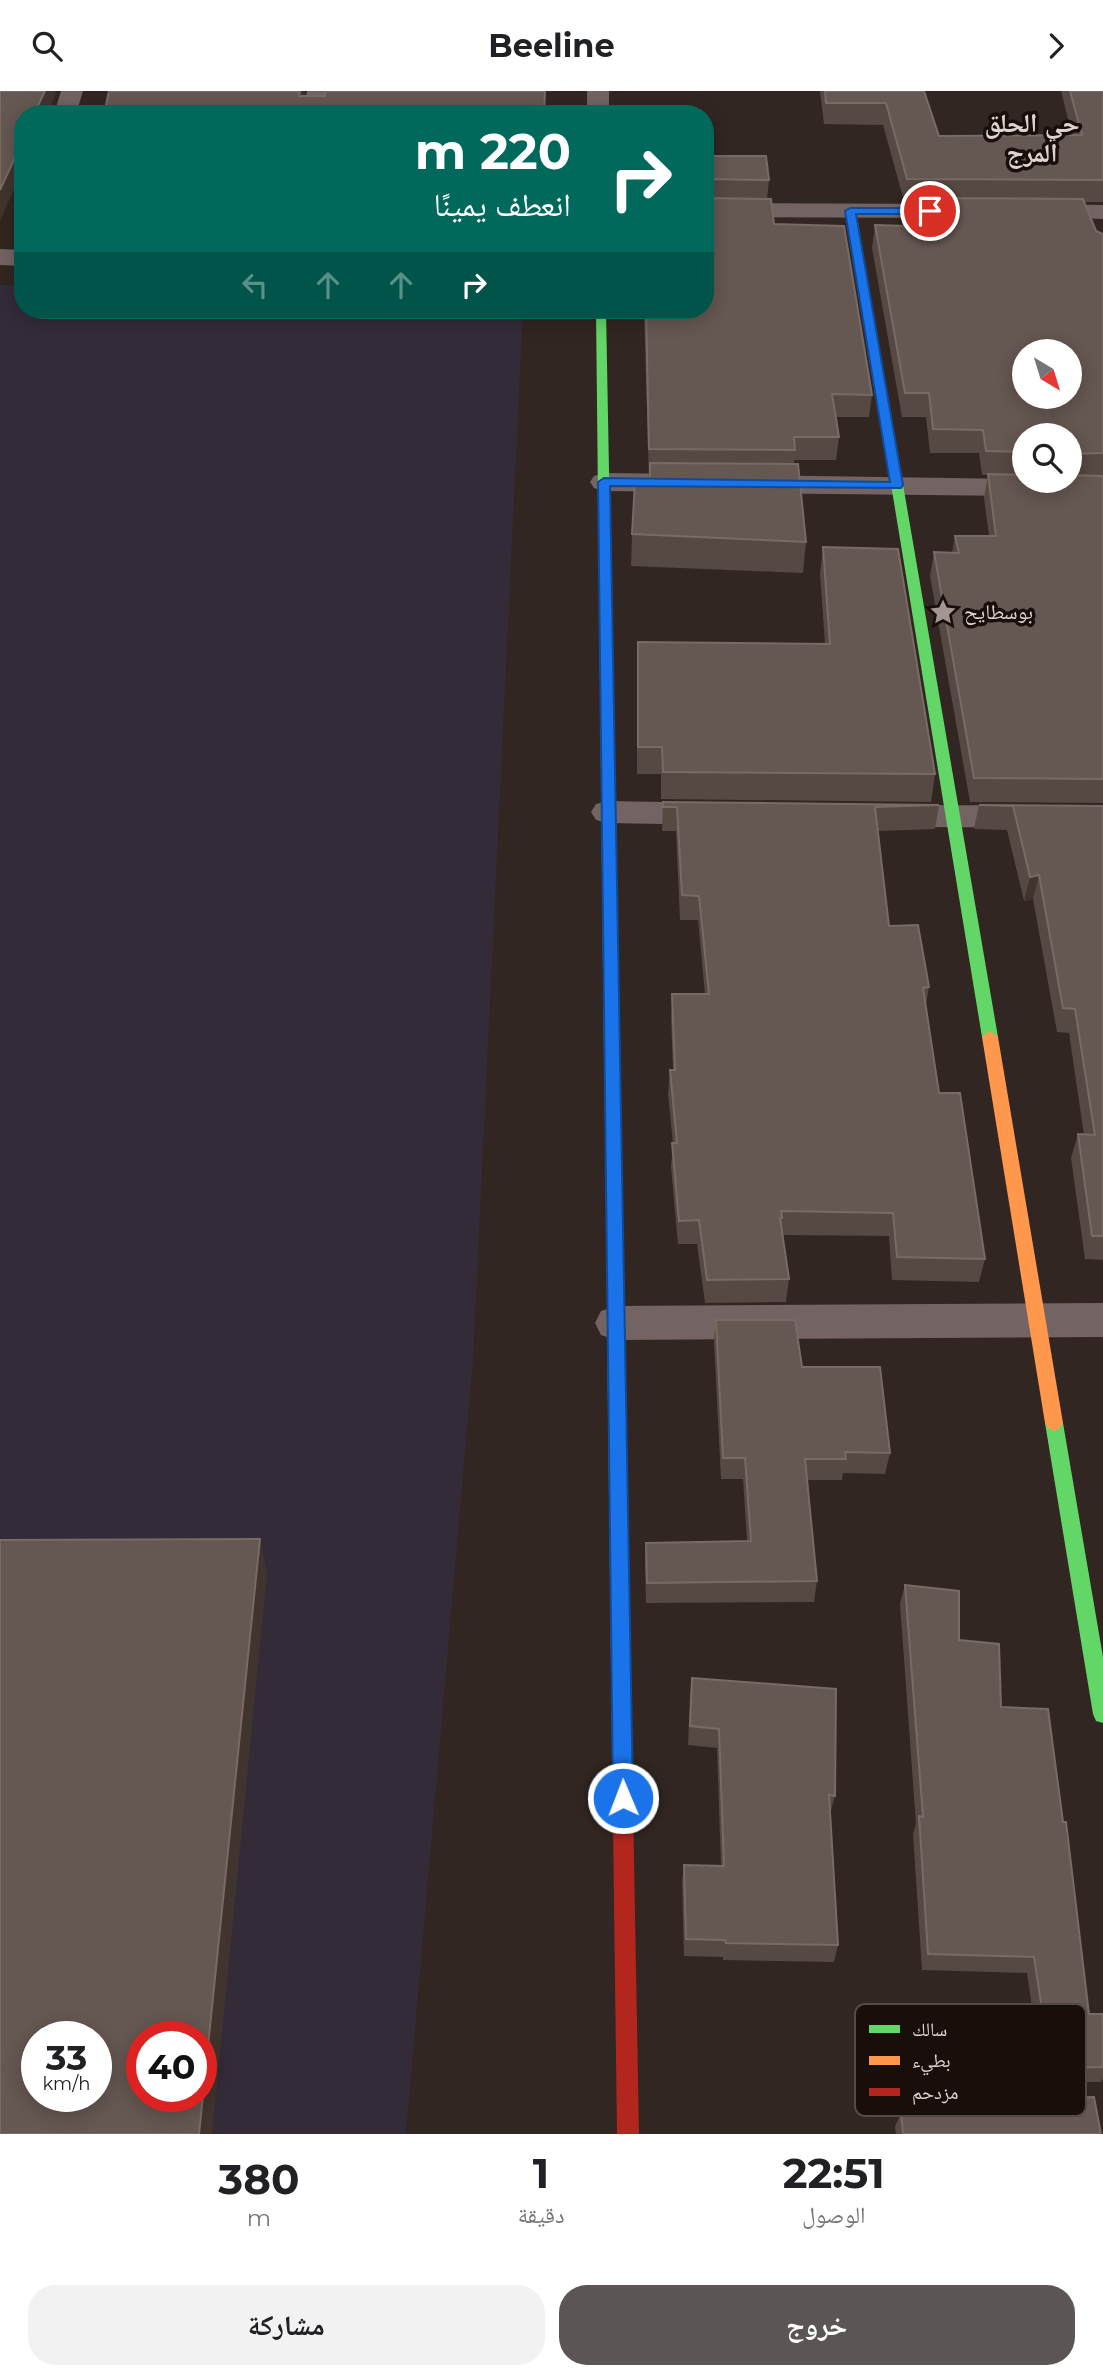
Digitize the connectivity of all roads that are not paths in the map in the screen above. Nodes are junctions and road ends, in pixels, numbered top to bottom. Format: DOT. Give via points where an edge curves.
graph roads {
  1 [pos="714,210"];
  2 [pos="850,211"];
  3 [pos="984,211"];
  4 [pos="1010,211"];
  5 [pos="1097,220"];
  6 [pos="601,319"];
  7 [pos="604,482"];
  8 [pos="897,485"];
  9 [pos="1103,488"];
  10 [pos="608,812"];
  11 [pos="746,814"];
  12 [pos="884,815"];
  13 [pos="953,816"];
  14 [pos="1103,817"];
  15 [pos="1103,1320"];
  16 [pos="1037,1321"];
  17 [pos="616,1323"];
  18 [pos="1103,1714"];
  19 [pos="628,2134"];
  1 -- 2 [label="street"];
  2 -- 3 [label="street"];
  2 -- 8 [label="street"];
  4 -- 5 [label="street"];
  6 -- 7 [label="street"];
  7 -- 8 [label="street"];
  7 -- 10 [label="street"];
  8 -- 9 [label="street"];
  8 -- 13 [label="street"];
  10 -- 11 [label="street"];
  10 -- 17 [label="street"];
  12 -- 13 [label="street"];
  13 -- 14 [label="street"];
  13 -- 16 [label="street"];
  15 -- 16 [label="street"];
  16 -- 17 [label="street"];
  16 -- 18 [label="street"];
  17 -- 19 [label="street"];
}
